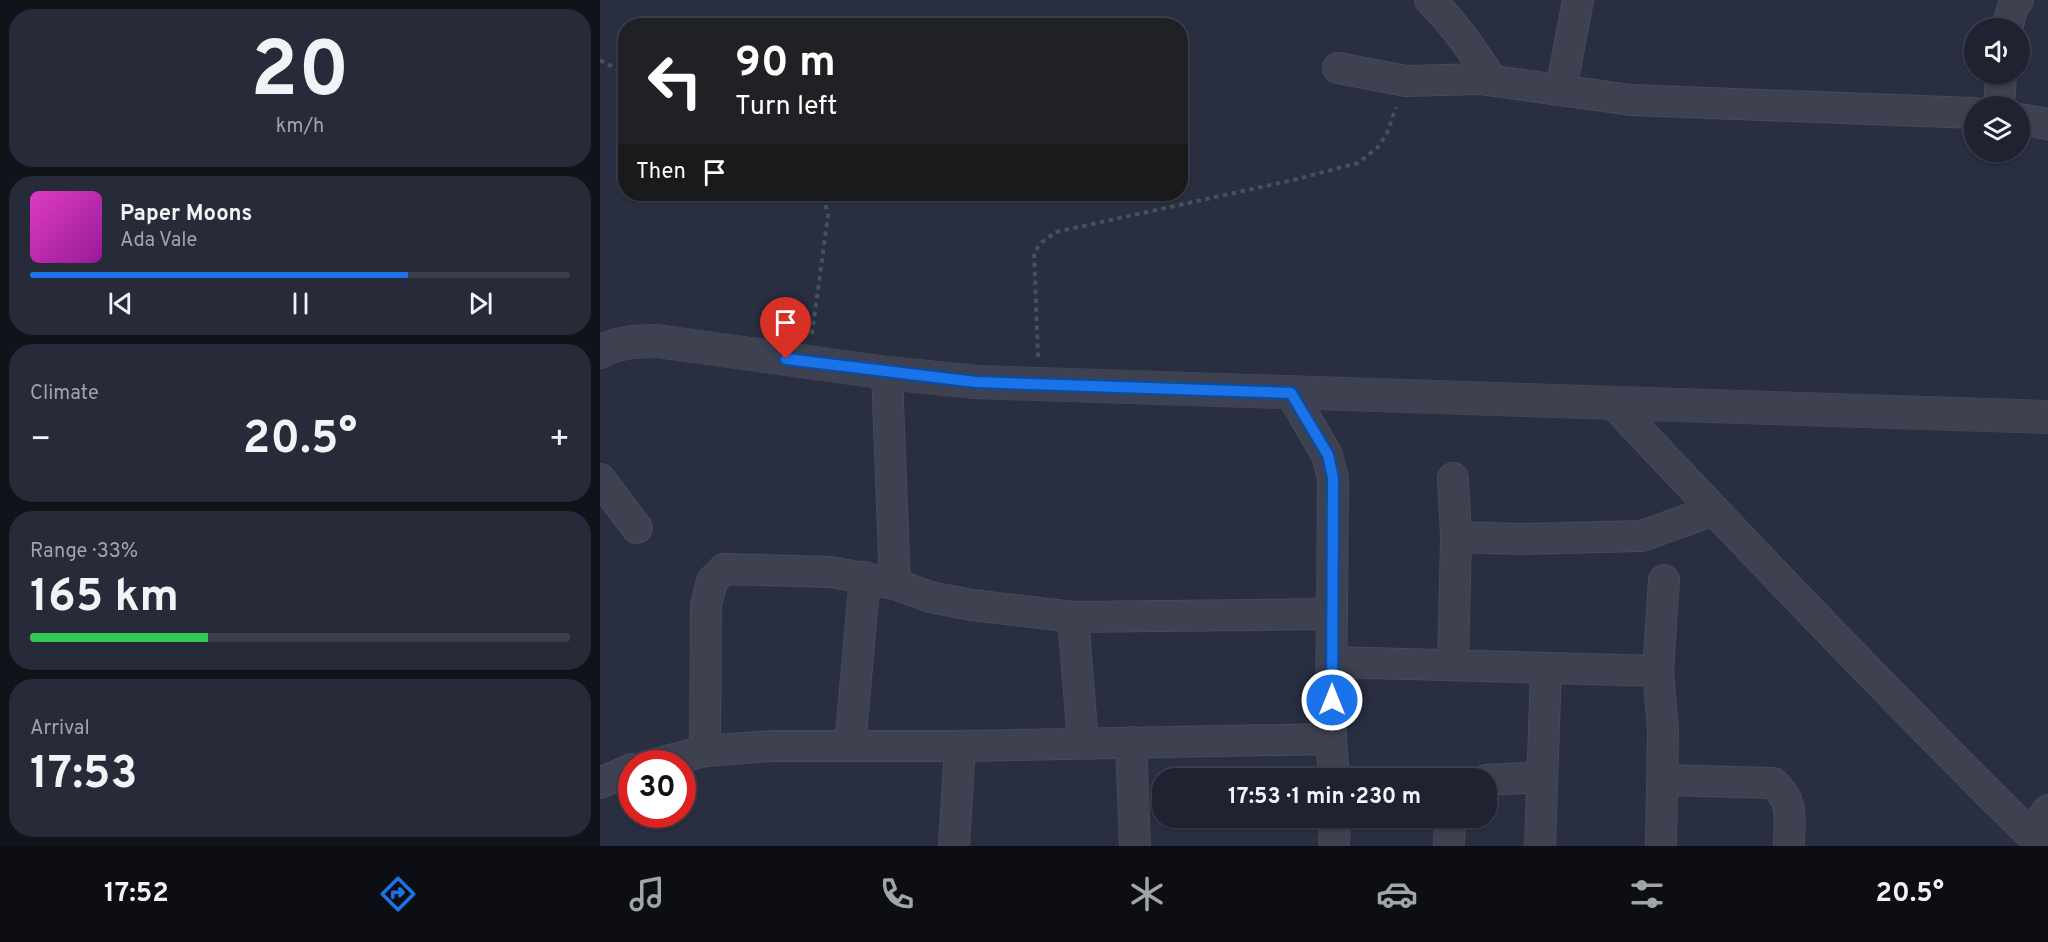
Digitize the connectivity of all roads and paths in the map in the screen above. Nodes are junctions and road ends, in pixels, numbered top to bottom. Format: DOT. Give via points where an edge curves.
graph roads {
  1 [pos="1430,0"];
  2 [pos="1578,0"];
  3 [pos="2018,0"];
  4 [pos="2010,18"];
  5 [pos="600,60"];
  6 [pos="1338,68"];
  7 [pos="618,70"];
  8 [pos="1492,80"];
  9 [pos="1406,81"];
  10 [pos="1562,90"];
  11 [pos="1964,113"];
  12 [pos="2030,121"];
  13 [pos="2048,124"];
  14 [pos="825,201"];
  15 [pos="600,352"];
  16 [pos="808,362"];
  17 [pos="887,373"];
  18 [pos="1039,385"];
  19 [pos="1291,393"];
  20 [pos="1614,403"];
  21 [pos="2048,417"];
  22 [pos="1454,478"];
  23 [pos="600,480"];
  24 [pos="1713,510"];
  25 [pos="637,528"];
  26 [pos="1456,537"];
  27 [pos="865,578"];
  28 [pos="1664,580"];
  29 [pos="895,584"];
  30 [pos="1332,614"];
  31 [pos="1073,617"];
  32 [pos="1332,662"];
  33 [pos="1453,665"];
  34 [pos="1546,668"];
  35 [pos="1658,670"];
  36 [pos="1331,739"];
  37 [pos="1131,742"];
  38 [pos="1083,743"];
  39 [pos="850,746"];
  40 [pos="960,746"];
  41 [pos="705,751"];
  42 [pos="696,753"];
  43 [pos="1333,768"];
  44 [pos="618,775"];
  45 [pos="1542,777"];
  46 [pos="1497,779"];
  47 [pos="1664,780"];
  48 [pos="600,783"];
  49 [pos="2048,810"];
  50 [pos="1335,828"];
  51 [pos="1450,828"];
  52 [pos="2034,840"];
  53 [pos="954,846"];
  54 [pos="1135,846"];
  55 [pos="1334,846"];
  56 [pos="1449,846"];
  57 [pos="1540,846"];
  58 [pos="1661,846"];
  59 [pos="1789,846"];
  1 -- 8 [label="street" via="1467,42"];
  2 -- 10 [label="street"];
  3 -- 4 [label="street"];
  5 -- 7 [label="path"];
  6 -- 9 [label="street"];
  8 -- 9 [label="street"];
  8 -- 10 [label="street"];
  9 -- 18 [label="path" via="1387,134 1358,163 1056,232 1042,242 1034,252"];
  10 -- 11 [label="street" via="1631,100"];
  12 -- 13 [label="street"];
  14 -- 16 [label="path" via="828,215"];
  15 -- 16 [label="street" via="632,341 657,341"];
  16 -- 17 [label="street"];
  17 -- 18 [label="street"];
  17 -- 29 [label="street"];
  18 -- 19 [label="street"];
  19 -- 20 [label="street"];
  19 -- 30 [label="street" via="1328,455 1333,478"];
  20 -- 21 [label="street"];
  20 -- 24 [label="street"];
  22 -- 26 [label="street"];
  23 -- 25 [label="street"];
  24 -- 26 [label="street" via="1642,536"];
  24 -- 52 [label="street"];
  26 -- 33 [label="street"];
  27 -- 29 [label="street"];
  27 -- 39 [label="street"];
  27 -- 41 [label="street" via="831,572 724,569 712,581 706,605"];
  28 -- 35 [label="street"];
  29 -- 31 [label="street" via="930,597"];
  30 -- 31 [label="street"];
  30 -- 32 [label="street"];
  31 -- 38 [label="street"];
  32 -- 33 [label="street"];
  32 -- 36 [label="street"];
  33 -- 34 [label="street"];
  34 -- 35 [label="street"];
  34 -- 45 [label="street"];
  35 -- 47 [label="street"];
  36 -- 37 [label="street"];
  36 -- 43 [label="street"];
  37 -- 38 [label="street"];
  37 -- 54 [label="street"];
  38 -- 40 [label="street"];
  39 -- 40 [label="street"];
  39 -- 41 [label="street"];
  40 -- 53 [label="street"];
  41 -- 42 [label="street"];
  44 -- 48 [label="street"];
  45 -- 46 [label="street"];
  45 -- 57 [label="street"];
  47 -- 58 [label="street"];
  47 -- 59 [label="street" via="1773,783 1784,792 1790,808"];
  49 -- 52 [label="street"];
  50 -- 55 [label="street"];
  51 -- 56 [label="street"];
}
